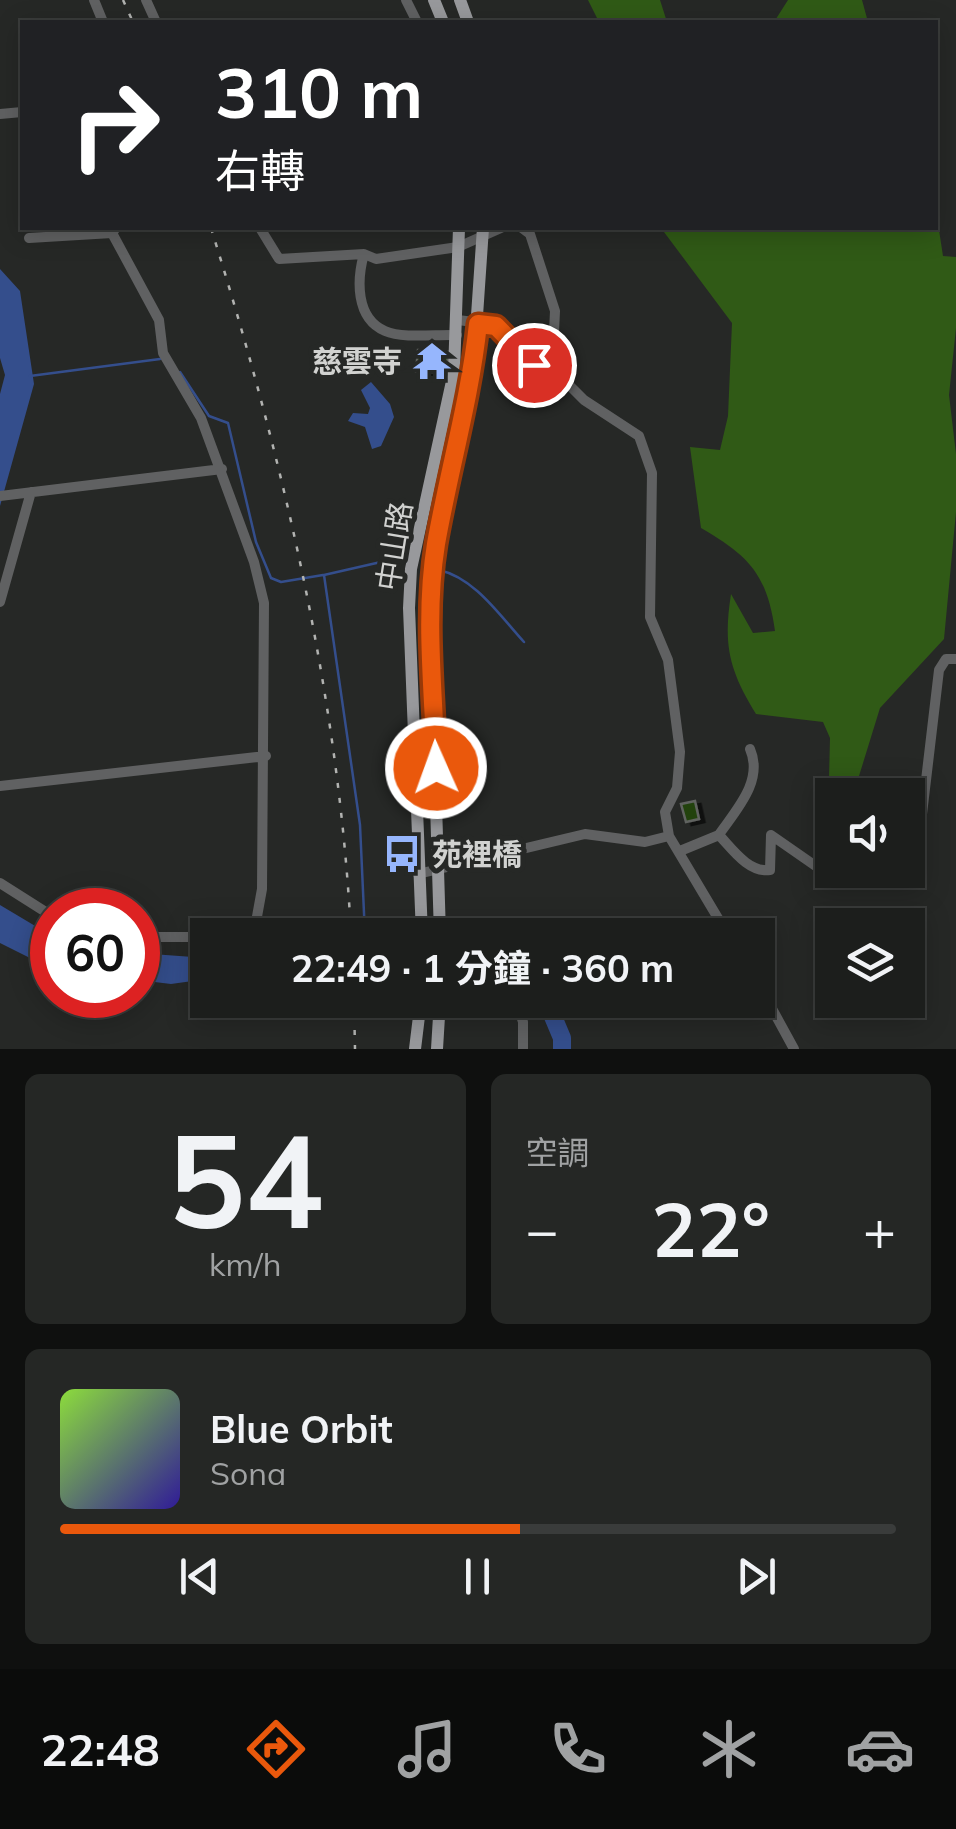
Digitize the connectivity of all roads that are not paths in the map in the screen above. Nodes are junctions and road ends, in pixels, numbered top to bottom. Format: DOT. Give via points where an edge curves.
graph roads {
  1 [pos="114,230"];
  2 [pos="261,230"];
  3 [pos="459,230"];
  4 [pos="525,230"];
  5 [pos="483,232"];
  6 [pos="29,238"];
  7 [pos="458,246"];
  8 [pos="364,254"];
  9 [pos="478,324"];
  10 [pos="457,328"];
  11 [pos="552,374"];
  12 [pos="448,411"];
  13 [pos="466,413"];
  14 [pos="222,469"];
  15 [pos="29,492"];
  16 [pos="0,496"];
  17 [pos="0,602"];
  18 [pos="956,659"];
  19 [pos="750,749"];
  20 [pos="266,756"];
  21 [pos="0,786"];
  22 [pos="925,789"];
  23 [pos="669,836"];
  24 [pos="718,836"];
  25 [pos="680,850"];
  26 [pos="815,865"];
  27 [pos="438,872"];
  28 [pos="418,874"];
  29 [pos="0,883"];
  30 [pos="30,902"];
  31 [pos="257,918"];
  32 [pos="421,918"];
  33 [pos="439,918"];
  34 [pos="718,918"];
  35 [pos="160,937"];
  36 [pos="190,938"];
  37 [pos="775,1014"];
  38 [pos="419,1018"];
  39 [pos="439,1018"];
  40 [pos="521,1018"];
  41 [pos="416,1049"];
  42 [pos="436,1049"];
  43 [pos="523,1049"];
  44 [pos="794,1049"];
  1 -- 6 [label="lane"];
  1 -- 14 [label="lane" via="159,320 163,353"];
  2 -- 8 [label="lane" via="278,259"];
  3 -- 7 [label="main road, 中山路"];
  4 -- 11 [label="lane" via="555,311"];
  5 -- 7 [label="lane"];
  5 -- 9 [label="main road, 中山路"];
  7 -- 8 [label="lane" via="376,260"];
  7 -- 10 [label="main road, 中山路"];
  8 -- 10 [label="lane" via="360,298 386,332"];
  9 -- 10 [label="lane"];
  9 -- 11 [label="lane" via="496,326"];
  9 -- 13 [label="main road, 中山路"];
  10 -- 12 [label="main road, 中山路"];
  11 -- 23 [label="lane" via="639,436 652,473 650,617 668,660 680,752 678,788 665,812"];
  12 -- 13 [label="main road"];
  12 -- 28 [label="main road, 中山路" via="411,569"];
  13 -- 27 [label="main road, 中山路" via="436,546 430,607"];
  14 -- 15 [label="lane"];
  14 -- 20 [label="lane" via="264,602"];
  15 -- 16 [label="lane"];
  15 -- 17 [label="lane"];
  18 -- 22 [label="lane" via="946,658 939,670"];
  19 -- 24 [label="lane" via="756,770 751,784"];
  20 -- 21 [label="lane"];
  20 -- 31 [label="lane"];
  23 -- 25 [label="lane"];
  23 -- 27 [label="lane" via="645,842 585,834"];
  24 -- 25 [label="lane"];
  24 -- 26 [label="lane" via="761,872 773,867 771,834"];
  25 -- 34 [label="lane"];
  27 -- 28 [label="lane"];
  27 -- 33 [label="main road"];
  28 -- 32 [label="main road"];
  29 -- 30 [label="lane"];
  35 -- 36 [label="lane"];
  37 -- 44 [label="lane"];
  38 -- 41 [label="main road"];
  39 -- 42 [label="main road"];
  40 -- 43 [label="lane"];
}
